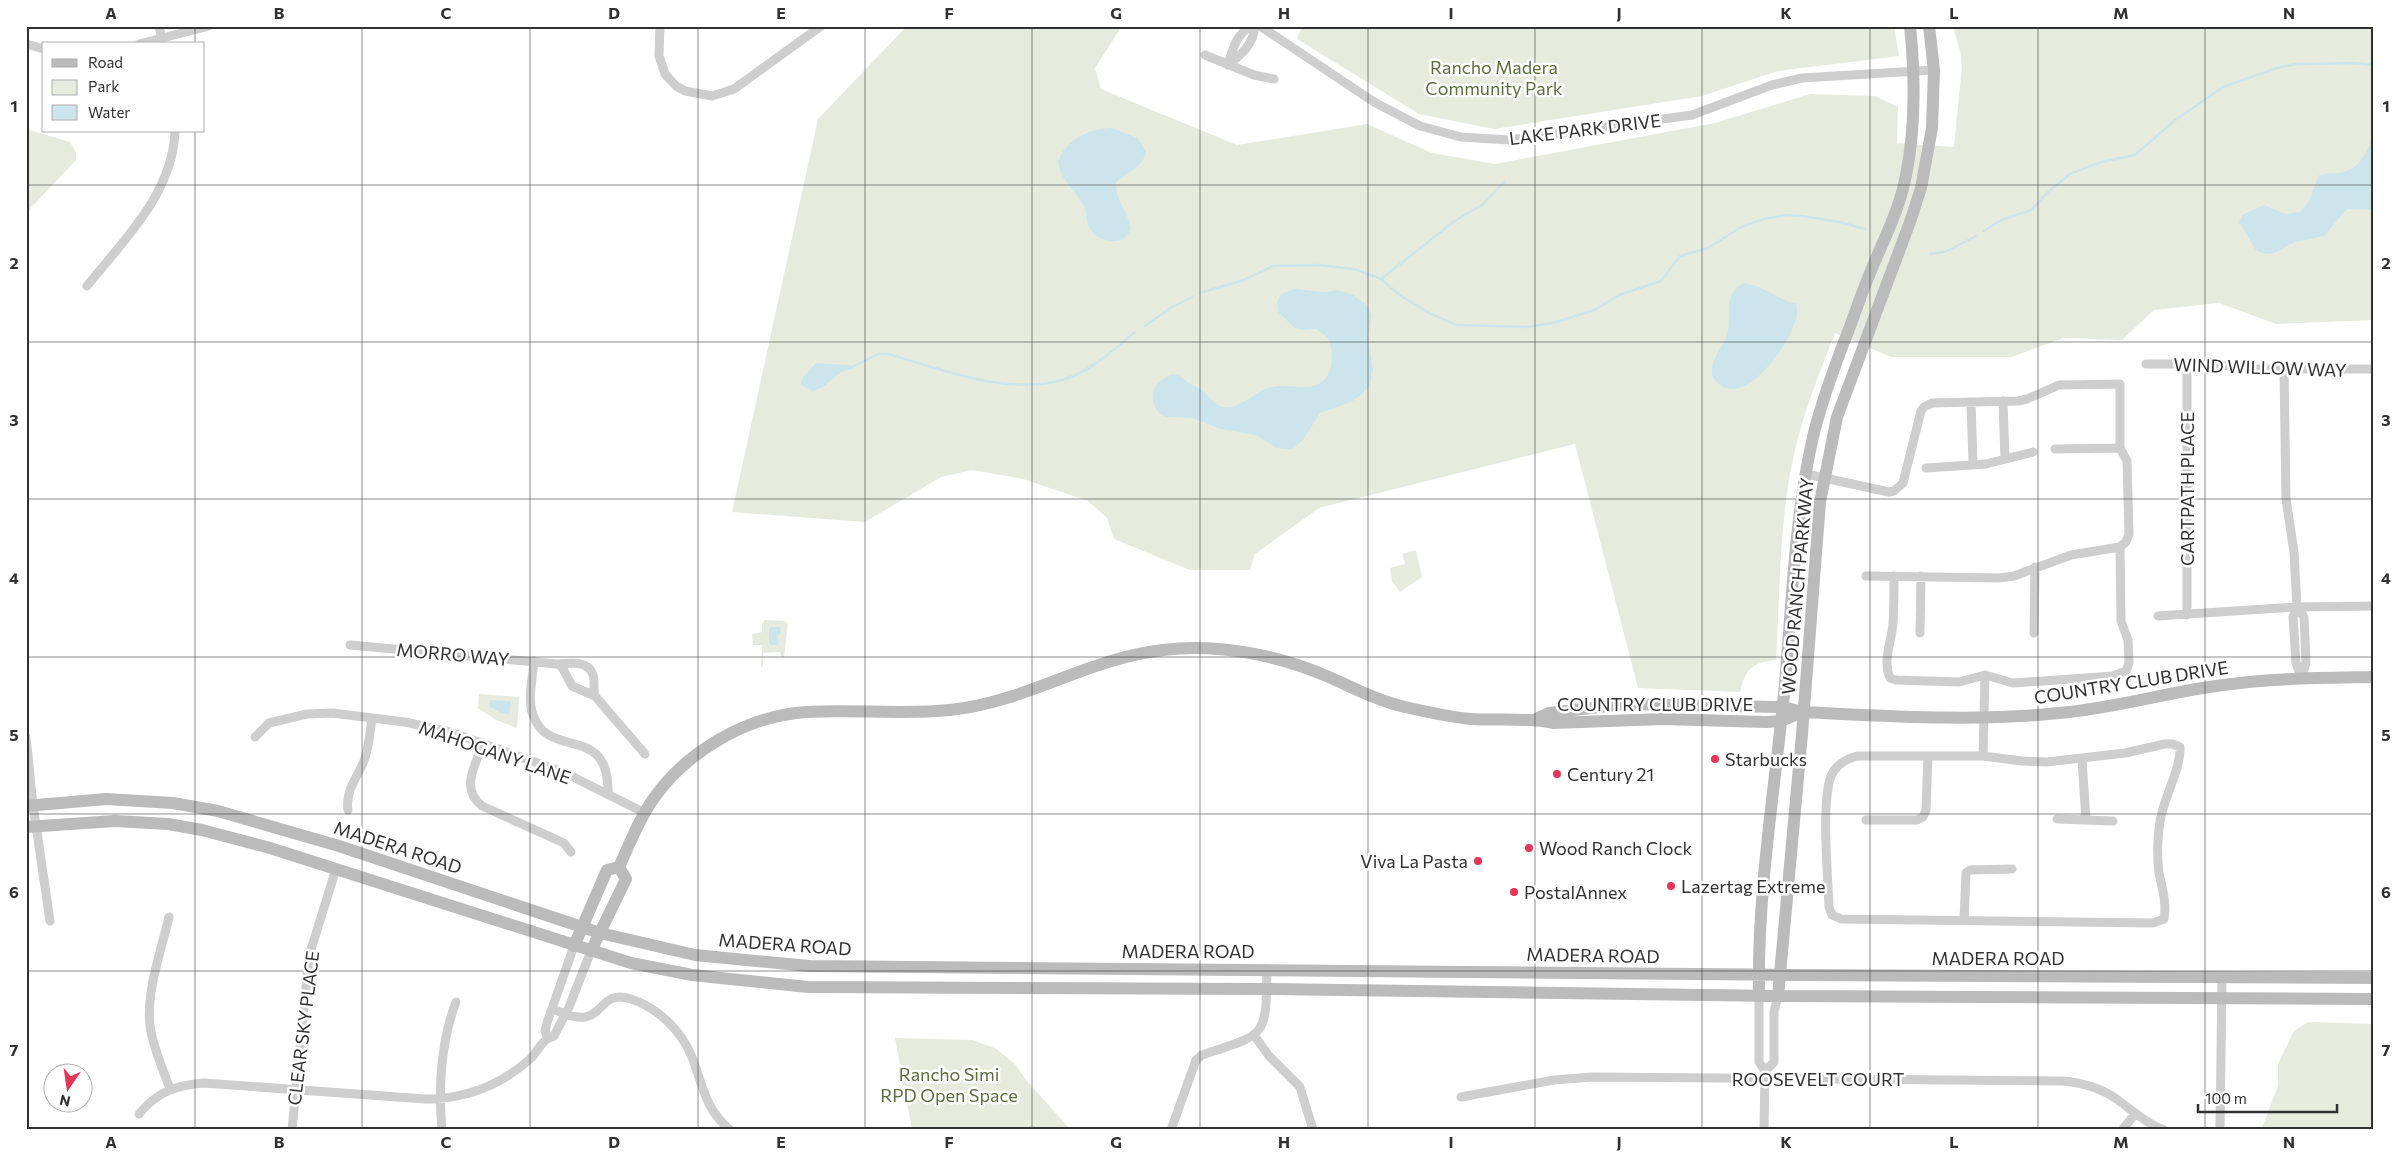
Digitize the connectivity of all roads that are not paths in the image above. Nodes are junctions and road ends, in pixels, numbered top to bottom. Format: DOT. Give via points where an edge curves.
graph roads {
  1 [pos="159,26"];
  2 [pos="208,26"];
  3 [pos="660,26"];
  4 [pos="821,26"];
  5 [pos="1251,26"];
  6 [pos="1255,26"];
  7 [pos="1260,26"];
  8 [pos="1910,26"];
  9 [pos="1929,26"];
  10 [pos="162,41"];
  11 [pos="26,44"];
  12 [pos="42,48"];
  13 [pos="1204,55"];
  14 [pos="1228,65"];
  15 [pos="1934,70"];
  16 [pos="1914,72"];
  17 [pos="1274,79"];
  18 [pos="175,132"];
  19 [pos="87,286"];
  20 [pos="2146,364"];
  21 [pos="2187,364"];
  22 [pos="2374,369"];
  23 [pos="2284,370"];
  24 [pos="2003,401"];
  25 [pos="1971,402"];
  26 [pos="2055,448"];
  27 [pos="2120,448"];
  28 [pos="2033,452"];
  29 [pos="2005,459"];
  30 [pos="1973,464"];
  31 [pos="1926,468"];
  32 [pos="1806,474"];
  33 [pos="1824,478"];
  34 [pos="2120,546"];
  35 [pos="2035,568"];
  36 [pos="1866,576"];
  37 [pos="1894,576"];
  38 [pos="1921,576"];
  39 [pos="2374,606"];
  40 [pos="2297,607"];
  41 [pos="2187,615"];
  42 [pos="2158,616"];
  43 [pos="1920,633"];
  44 [pos="2034,633"];
  45 [pos="350,645"];
  46 [pos="534,661"];
  47 [pos="557,664"];
  48 [pos="1985,675"];
  49 [pos="2374,677"];
  50 [pos="2302,678"];
  51 [pos="595,696"];
  52 [pos="1782,706"];
  53 [pos="1803,712"];
  54 [pos="1983,717"];
  55 [pos="372,718"];
  56 [pos="1536,719"];
  57 [pos="1781,721"];
  58 [pos="26,737"];
  59 [pos="255,737"];
  60 [pos="483,744"];
  61 [pos="645,754"];
  62 [pos="1928,756"];
  63 [pos="1983,756"];
  64 [pos="2082,759"];
  65 [pos="608,794"];
  66 [pos="29,806"];
  67 [pos="348,810"];
  68 [pos="645,813"];
  69 [pos="2057,819"];
  70 [pos="1866,820"];
  71 [pos="2086,820"];
  72 [pos="2113,821"];
  73 [pos="31,827"];
  74 [pos="571,852"];
  75 [pos="619,867"];
  76 [pos="336,869"];
  77 [pos="2012,870"];
  78 [pos="169,917"];
  79 [pos="50,920"];
  80 [pos="1964,920"];
  81 [pos="582,927"];
  82 [pos="600,933"];
  83 [pos="574,946"];
  84 [pos="591,952"];
  85 [pos="1267,969"];
  86 [pos="1759,974"];
  87 [pos="1779,975"];
  88 [pos="2222,977"];
  89 [pos="2374,978"];
  90 [pos="1267,989"];
  91 [pos="1759,996"];
  92 [pos="1778,996"];
  93 [pos="2222,998"];
  94 [pos="2374,999"];
  95 [pos="456,1002"];
  96 [pos="552,1009"];
  97 [pos="566,1014"];
  98 [pos="1254,1035"];
  99 [pos="547,1037"];
  100 [pos="1764,1075"];
  101 [pos="170,1089"];
  102 [pos="295,1089"];
  103 [pos="1461,1097"];
  104 [pos="439,1099"];
  105 [pos="139,1114"];
  106 [pos="2135,1114"];
  107 [pos="292,1130"];
  108 [pos="442,1130"];
  109 [pos="730,1130"];
  110 [pos="1172,1130"];
  111 [pos="1313,1130"];
  112 [pos="1764,1130"];
  113 [pos="2122,1130"];
  114 [pos="2164,1130"];
  115 [pos="2220,1130"];
  1 -- 10 [label="street"];
  2 -- 10 [label="street"];
  3 -- 4 [label="street" via="659,56 665,74 685,91 712,96 734,89"];
  5 -- 14 [label="street" via="1234,44"];
  6 -- 14 [label="street" via="1254,37 1245,51"];
  7 -- 16 [label="street, LAKE PARK DRIVE" via="1398,116 1442,133 1482,140 1509,140 1692,115 1772,85 1802,78"];
  8 -- 16 [label="main road, WOOD RANCH PARKWAY"];
  9 -- 15 [label="main road, WOOD RANCH PARKWAY"];
  11 -- 12 [label="street"];
  13 -- 14 [label="street"];
  14 -- 17 [label="street"];
  15 -- 16 [label="street, LAKE PARK DRIVE"];
  15 -- 33 [label="main road, WOOD RANCH PARKWAY" via="1932,128 1921,188 1837,416"];
  16 -- 32 [label="main road, WOOD RANCH PARKWAY" via="1906,176 1888,233 1826,393"];
  18 -- 19 [label="street" via="168,167 158,194 145,215"];
  20 -- 21 [label="street, WIND WILLOW WAY"];
  21 -- 23 [label="street, WIND WILLOW WAY"];
  21 -- 41 [label="street, CARTPATH PLACE"];
  22 -- 23 [label="street, WIND WILLOW WAY"];
  23 -- 40 [label="street" via="2286,499 2294,552"];
  24 -- 25 [label="street"];
  24 -- 27 [label="street" via="2027,399 2059,385 2120,384"];
  24 -- 29 [label="street"];
  25 -- 30 [label="street"];
  25 -- 33 [label="street" via="1924,406 1902,483 1894,491"];
  26 -- 27 [label="street"];
  27 -- 34 [label="street" via="2127,461 2129,534"];
  28 -- 29 [label="street"];
  29 -- 30 [label="street"];
  30 -- 31 [label="street"];
  32 -- 33 [label="street"];
  32 -- 52 [label="main road, WOOD RANCH PARKWAY"];
  33 -- 53 [label="main road, WOOD RANCH PARKWAY"];
  34 -- 35 [label="street" via="2070,554"];
  34 -- 48 [label="street" via="2121,621 2128,640 2129,663 2126,670 2113,676 2021,682"];
  35 -- 38 [label="street" via="1999,578"];
  35 -- 44 [label="street"];
  36 -- 37 [label="street"];
  37 -- 38 [label="street"];
  37 -- 48 [label="street" via="1893,626 1888,645 1887,672 1890,678 1959,682"];
  38 -- 43 [label="street"];
  39 -- 40 [label="street"];
  40 -- 41 [label="street"];
  40 -- 50 [label="street" via="2304,617 2306,662"];
  41 -- 42 [label="street"];
  45 -- 46 [label="street, MORRO WAY"];
  46 -- 47 [label="street, MORRO WAY"];
  46 -- 65 [label="street" via="531,700 535,721 553,738 585,746 599,758 607,770"];
  47 -- 51 [label="street" via="572,686"];
  47 -- 51 [label="street, MORRO WAY" via="578,663 588,667 594,676"];
  48 -- 54 [label="street"];
  49 -- 50 [label="main road, COUNTRY CLUB DRIVE"];
  50 -- 54 [label="main road, COUNTRY CLUB DRIVE" via="2224,685 2068,712"];
  51 -- 61 [label="street"];
  52 -- 53 [label="main road, COUNTRY CLUB DRIVE"];
  52 -- 56 [label="main road, COUNTRY CLUB DRIVE" via="1624,704 1549,713"];
  52 -- 57 [label="main road, WOOD RANCH PARKWAY"];
  53 -- 54 [label="main road, COUNTRY CLUB DRIVE"];
  53 -- 57 [label="main road, COUNTRY CLUB DRIVE"];
  53 -- 87 [label="main road, WOOD RANCH PARKWAY"];
  54 -- 63 [label="street"];
  55 -- 59 [label="street, MAHOGANY LANE" via="332,713 307,714 269,724"];
  55 -- 60 [label="street, MAHOGANY LANE" via="428,726"];
  55 -- 67 [label="street" via="369,746 346,799"];
  56 -- 57 [label="main road, COUNTRY CLUB DRIVE" via="1553,723 1662,719"];
  56 -- 68 [label="main road, COUNTRY CLUB DRIVE" via="1470,719 1443,715 1372,697 1312,670 1276,659 1219,650 1164,650 1108,661 1018,694 970,707 922,712 803,712 756,722 708,746 686,763 654,797"];
  57 -- 86 [label="main road, WOOD RANCH PARKWAY" via="1767,836"];
  58 -- 66 [label="street"];
  60 -- 65 [label="street, MAHOGANY LANE" via="563,772"];
  60 -- 74 [label="street" via="470,783 474,799 482,806 564,843"];
  62 -- 63 [label="street"];
  62 -- 70 [label="street" via="1923,817 1917,820"];
  62 -- 80 [label="street" via="1857,756 1846,759 1837,767 1829,786 1827,810 1829,907 1832,915 1842,919"];
  63 -- 64 [label="street" via="2022,761"];
  64 -- 71 [label="street"];
  64 -- 80 [label="street" via="2164,744 2180,748 2166,795 2157,846 2166,908 2164,919 2153,923"];
  65 -- 68 [label="street, MAHOGANY LANE"];
  66 -- 73 [label="street"];
  66 -- 81 [label="main road, MADERA ROAD" via="106,799 173,803 218,810 339,846"];
  68 -- 75 [label="main road, COUNTRY CLUB DRIVE"];
  69 -- 71 [label="street"];
  71 -- 72 [label="street"];
  73 -- 76 [label="main road" via="115,821 168,824 237,838"];
  73 -- 79 [label="street"];
  75 -- 81 [label="main road" via="607,870"];
  75 -- 82 [label="main road" via="626,879"];
  76 -- 83 [label="main road"];
  76 -- 102 [label="street, CLEAR SKY PLACE" via="308,956"];
  77 -- 80 [label="street" via="1970,870 1966,873"];
  78 -- 101 [label="street" via="149,1012 152,1039"];
  81 -- 82 [label="main road, MADERA ROAD"];
  81 -- 83 [label="main road"];
  82 -- 84 [label="main road"];
  82 -- 85 [label="main road, MADERA ROAD" via="695,955 809,966"];
  83 -- 84 [label="main road"];
  83 -- 96 [label="street"];
  84 -- 90 [label="main road" via="692,975 808,986"];
  84 -- 97 [label="street"];
  85 -- 86 [label="main road, MADERA ROAD"];
  85 -- 90 [label="street"];
  86 -- 87 [label="main road, MADERA ROAD"];
  86 -- 91 [label="main road, WOOD RANCH PARKWAY"];
  87 -- 88 [label="main road, MADERA ROAD"];
  87 -- 92 [label="main road, WOOD RANCH PARKWAY"];
  88 -- 89 [label="main road, MADERA ROAD"];
  88 -- 93 [label="street"];
  90 -- 91 [label="main road"];
  90 -- 98 [label="street" via="1264,1022"];
  91 -- 92 [label="main road"];
  91 -- 100 [label="street, WOOD RANCH PARKWAY" via="1758,1062"];
  92 -- 93 [label="main road"];
  92 -- 100 [label="street, WOOD RANCH PARKWAY" via="1774,1012 1774,1062"];
  93 -- 94 [label="main road"];
  93 -- 115 [label="street"];
  95 -- 104 [label="street" via="449,1020"];
  96 -- 97 [label="street"];
  96 -- 99 [label="street" via="545,1030"];
  97 -- 99 [label="street" via="554,1036"];
  97 -- 109 [label="street" via="580,1018 589,1016 615,997 629,998 655,1011 678,1032 687,1046 707,1102"];
  98 -- 110 [label="street" via="1196,1060"];
  98 -- 111 [label="street" via="1269,1056 1300,1087"];
  99 -- 104 [label="street" via="530,1059 488,1086 465,1095"];
  100 -- 103 [label="street, ROOSEVELT COURT" via="1573,1078"];
  100 -- 106 [label="street, ROOSEVELT COURT" via="2063,1081 2092,1086"];
  100 -- 112 [label="street, WOOD RANCH PARKWAY"];
  101 -- 102 [label="street" via="204,1083"];
  101 -- 105 [label="street" via="151,1100"];
  102 -- 104 [label="street"];
  102 -- 107 [label="street, CLEAR SKY PLACE"];
  104 -- 108 [label="street"];
  106 -- 113 [label="street"];
  106 -- 114 [label="street, ROOSEVELT COURT"];
}
